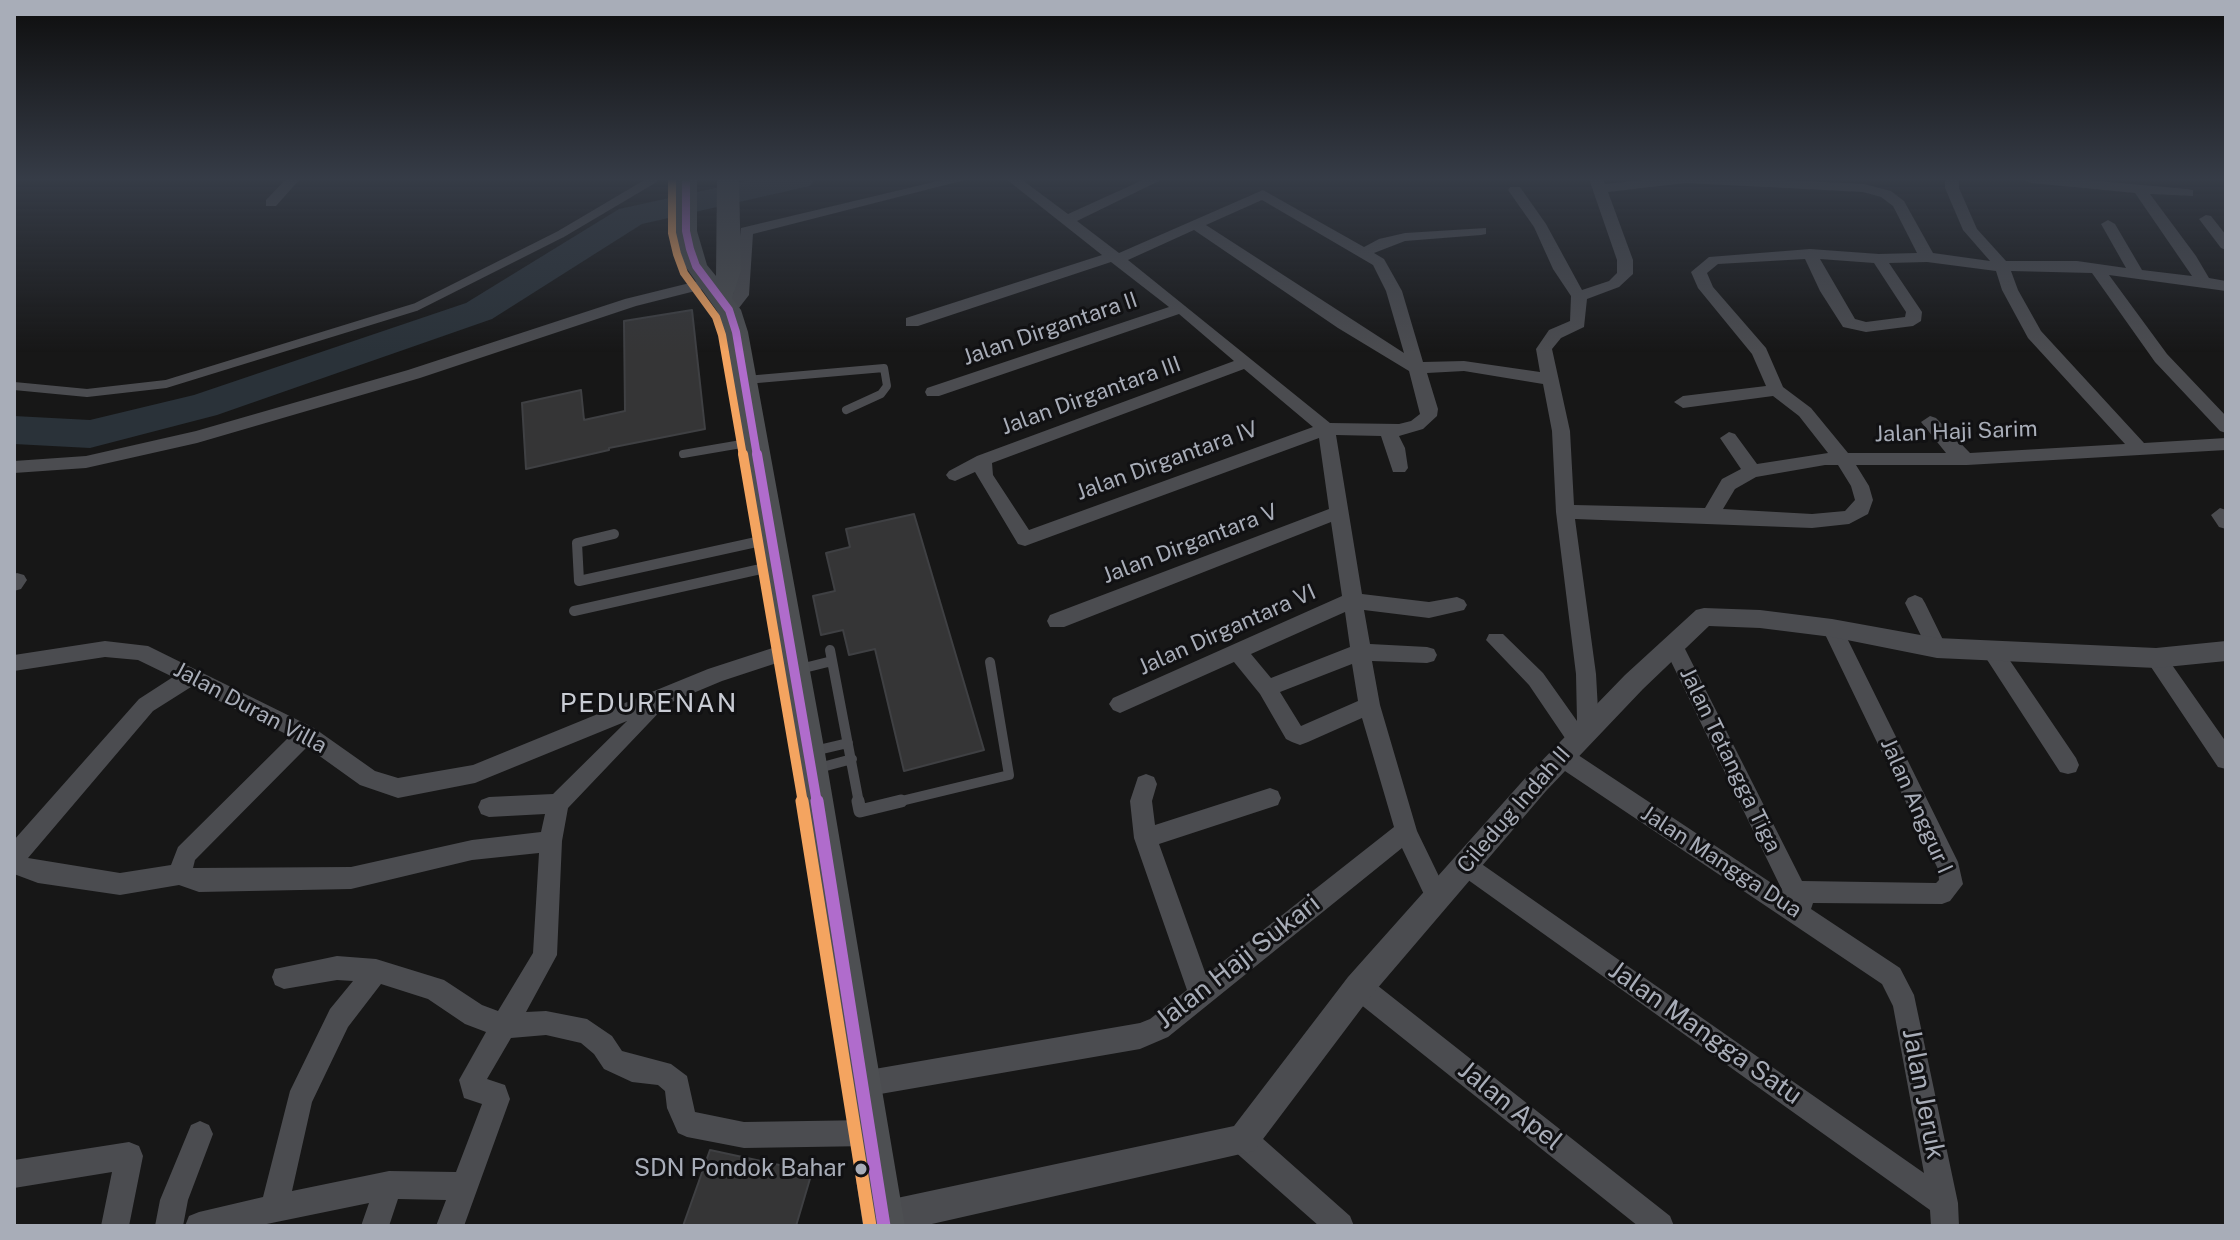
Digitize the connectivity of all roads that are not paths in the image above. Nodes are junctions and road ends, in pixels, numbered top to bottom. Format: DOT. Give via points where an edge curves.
graph roads {
  1 [pos="555,237"];
  2 [pos="688,237"];
  3 [pos="727,237"];
  4 [pos="746,237"];
  5 [pos="1088,237"];
  6 [pos="1169,237"];
  7 [pos="1213,237"];
  8 [pos="1336,237"];
  9 [pos="1407,237"];
  10 [pos="1546,237"];
  11 [pos="1617,237"];
  12 [pos="1916,237"];
  13 [pos="1976,237"];
  14 [pos="2115,237"];
  15 [pos="2175,237"];
  16 [pos="1363,253"];
  17 [pos="1810,254"];
  18 [pos="1927,257"];
  19 [pos="1116,258"];
  20 [pos="1879,259"];
  21 [pos="2002,266"];
  22 [pos="2097,268"];
  23 [pos="2137,274"];
  24 [pos="2203,282"];
  25 [pos="2226,286"];
  26 [pos="720,296"];
  27 [pos="1579,296"];
  28 [pos="1181,308"];
  29 [pos="912,322"];
  30 [pos="1245,363"];
  31 [pos="1417,368"];
  32 [pos="1549,379"];
  33 [pos="744,380"];
  34 [pos="14,386"];
  35 [pos="1776,390"];
  36 [pos="933,392"];
  37 [pos="1683,402"];
  38 [pos="846,410"];
  39 [pos="1930,422"];
  40 [pos="2226,427"];
  41 [pos="1326,429"];
  42 [pos="1388,431"];
  43 [pos="1729,438"];
  44 [pos="755,442"];
  45 [pos="2226,444"];
  46 [pos="2139,448"];
  47 [pos="683,454"];
  48 [pos="1843,459"];
  49 [pos="1967,459"];
  50 [pos="983,460"];
  51 [pos="14,467"];
  52 [pos="1399,468"];
  53 [pos="1752,471"];
  54 [pos="955,475"];
  55 [pos="1339,512"];
  56 [pos="1565,512"];
  57 [pos="1710,515"];
  58 [pos="614,534"];
  59 [pos="774,552"];
  60 [pos="1353,600"];
  61 [pos="1915,603"];
  62 [pos="1457,605"];
  63 [pos="574,611"];
  64 [pos="1057,621"];
  65 [pos="1832,628"];
  66 [pos="1496,640"];
  67 [pos="1673,645"];
  68 [pos="1937,648"];
  69 [pos="1991,649"];
  70 [pos="2226,651"];
  71 [pos="1237,652"];
  72 [pos="1360,652"];
  73 [pos="1427,655"];
  74 [pos="2156,658"];
  75 [pos="792,661"];
  76 [pos="990,662"];
  77 [pos="14,663"];
  78 [pos="190,677"];
  79 [pos="1267,688"];
  80 [pos="663,698"];
  81 [pos="1120,704"];
  82 [pos="1369,705"];
  83 [pos="306,734"];
  84 [pos="1575,741"];
  85 [pos="848,743"];
  86 [pos="852,759"];
  87 [pos="2226,760"];
  88 [pos="810,761"];
  89 [pos="2068,765"];
  90 [pos="1146,784"];
  91 [pos="1270,798"];
  92 [pos="558,804"];
  93 [pos="489,807"];
  94 [pos="1406,831"];
  95 [pos="1145,838"];
  96 [pos="551,841"];
  97 [pos="14,857"];
  98 [pos="14,864"];
  99 [pos="1465,865"];
  100 [pos="179,874"];
  101 [pos="1795,892"];
  102 [pos="1437,897"];
  103 [pos="1808,919"];
  104 [pos="1882,968"];
  105 [pos="376,971"];
  106 [pos="284,977"];
  107 [pos="1359,987"];
  108 [pos="1200,992"];
  109 [pos="504,1026"];
  110 [pos="863,1084"];
  111 [pos="870,1133"];
  112 [pos="200,1134"];
  113 [pos="1243,1140"];
  114 [pos="14,1174"];
  115 [pos="389,1185"];
  116 [pos="465,1186"];
  117 [pos="274,1208"];
  118 [pos="1945,1214"];
  119 [pos="884,1222"];
  120 [pos="115,1226"];
  121 [pos="169,1226"];
  122 [pos="199,1226"];
  123 [pos="375,1226"];
  124 [pos="450,1226"];
  125 [pos="1340,1226"];
  126 [pos="1660,1226"];
  1 -- 34 [label="lane" via="416,307 166,384 87,393"];
  2 -- 26 [label="main road" via="696,266"];
  3 -- 26 [label="main road" via="729,271"];
  4 -- 26 [label="street" via="741,295"];
  5 -- 19 [label="street"];
  6 -- 19 [label="street"];
  7 -- 31 [label="street"];
  8 -- 16 [label="street"];
  9 -- 16 [label="street"];
  10 -- 27 [label="street"];
  11 -- 27 [label="street" via="1625,274 1614,284"];
  12 -- 18 [label="street"];
  13 -- 21 [label="street"];
  14 -- 23 [label="street"];
  15 -- 24 [label="street"];
  16 -- 31 [label="street" via="1379,262 1394,291"];
  17 -- 20 [label="street"];
  17 -- 20 [label="street" via="1849,323 1866,327 1913,321 1914,312"];
  17 -- 35 [label="street" via="1714,260 1699,272 1706,288 1760,352"];
  18 -- 20 [label="street"];
  18 -- 21 [label="street"];
  19 -- 28 [label="street"];
  19 -- 29 [label="street"];
  21 -- 22 [label="street"];
  21 -- 46 [label="street" via="2034,334"];
  22 -- 23 [label="street"];
  22 -- 40 [label="street" via="2161,358"];
  23 -- 24 [label="street"];
  24 -- 25 [label="street"];
  26 -- 33 [label="main road"];
  26 -- 51 [label="street" via="631,302 414,374 197,437 86,462"];
  27 -- 32 [label="street" via="1578,323 1555,334 1544,349"];
  28 -- 30 [label="street"];
  28 -- 36 [label="street, Jalan Dirgantara II"];
  30 -- 41 [label="street"];
  30 -- 50 [label="street, Jalan Dirgantara III"];
  31 -- 32 [label="street" via="1464,366"];
  31 -- 42 [label="street" via="1428,416 1417,425"];
  32 -- 56 [label="street" via="1561,431"];
  33 -- 38 [label="lane" via="884,368 887,386 881,394"];
  33 -- 44 [label="main road"];
  35 -- 37 [label="street"];
  35 -- 48 [label="street" via="1805,412"];
  39 -- 49 [label="street"];
  41 -- 42 [label="street"];
  41 -- 50 [label="street, Jalan Dirgantara IV" via="1025,539 984,476"];
  41 -- 55 [label="street"];
  42 -- 52 [label="street"];
  43 -- 53 [label="street"];
  44 -- 47 [label="lane"];
  44 -- 59 [label="main road"];
  45 -- 46 [label="street, Jalan Haji Sarim"];
  46 -- 49 [label="street, Jalan Haji Sarim"];
  48 -- 49 [label="street, Jalan Haji Sarim"];
  48 -- 53 [label="street, Jalan Haji Sarim"];
  48 -- 57 [label="street" via="1864,500 1849,517 1779,521"];
  50 -- 54 [label="street, Jalan Dirgantara III"];
  53 -- 57 [label="street, Jalan Haji Sarim" via="1728,484"];
  55 -- 60 [label="street"];
  55 -- 64 [label="street, Jalan Dirgantara V"];
  56 -- 57 [label="street"];
  56 -- 84 [label="street" via="1586,674"];
  58 -- 59 [label="lane" via="577,543 579,581"];
  59 -- 63 [label="lane"];
  59 -- 75 [label="main road"];
  60 -- 62 [label="street" via="1402,609"];
  60 -- 71 [label="street, Jalan Dirgantara VI"];
  60 -- 72 [label="street"];
  61 -- 68 [label="street"];
  65 -- 67 [label="street, Ciledug Indah II" via="1704,617"];
  65 -- 68 [label="street, Ciledug Indah II"];
  65 -- 101 [label="street, Jalan Anggur I" via="1950,869 1951,884 1942,893 1929,895"];
  66 -- 84 [label="street" via="1536,679"];
  67 -- 84 [label="street, Ciledug Indah II"];
  67 -- 101 [label="street, Jalan Tetangga Tiga"];
  68 -- 69 [label="street, Ciledug Indah II"];
  69 -- 74 [label="street, Ciledug Indah II"];
  69 -- 89 [label="street"];
  70 -- 74 [label="street, Ciledug Indah II"];
  71 -- 79 [label="street"];
  71 -- 81 [label="street, Jalan Dirgantara VI"];
  72 -- 73 [label="street"];
  72 -- 79 [label="street"];
  72 -- 82 [label="street"];
  74 -- 87 [label="street"];
  75 -- 80 [label="street, Jalan Duran Villa" via="715,675"];
  75 -- 85 [label="lane" via="831,656"];
  75 -- 88 [label="main road"];
  76 -- 86 [label="lane" via="1009,775 860,811"];
  77 -- 78 [label="street, Jalan Duran Villa" via="122,649 141,652"];
  78 -- 83 [label="street, Jalan Duran Villa"];
  78 -- 97 [label="street" via="146,705"];
  79 -- 82 [label="street" via="1300,736"];
  80 -- 83 [label="street, Jalan Duran Villa" via="475,774 398,788 368,778"];
  80 -- 92 [label="street"];
  82 -- 94 [label="street"];
  83 -- 100 [label="street" via="186,854"];
  84 -- 99 [label="street, Ciledug Indah II"];
  84 -- 103 [label="street, Jalan Mangga Dua"];
  85 -- 86 [label="lane"];
  85 -- 88 [label="lane"];
  86 -- 88 [label="lane"];
  88 -- 110 [label="main road"];
  90 -- 95 [label="street" via="1141,801"];
  91 -- 95 [label="street"];
  92 -- 93 [label="street"];
  92 -- 96 [label="street"];
  94 -- 102 [label="street"];
  94 -- 108 [label="street, Jalan Haji Sukari"];
  95 -- 108 [label="street"];
  96 -- 100 [label="street" via="472,850 351,878 199,881"];
  96 -- 109 [label="street" via="545,955"];
  98 -- 100 [label="street" via="120,884"];
  99 -- 102 [label="street, Ciledug Indah II"];
  99 -- 118 [label="street, Jalan Mangga Satu"];
  101 -- 103 [label="street, Jalan Tetangga Tiga"];
  102 -- 107 [label="street, Ciledug Indah II"];
  103 -- 104 [label="street, Jalan Mangga Dua"];
  104 -- 118 [label="street, Jalan Jeruk" via="1905,1004"];
  105 -- 106 [label="street" via="337,968"];
  105 -- 109 [label="street" via="435,989 474,1015"];
  105 -- 117 [label="street" via="339,1018 299,1100"];
  107 -- 113 [label="street, Ciledug Indah II"];
  107 -- 126 [label="street, Jalan Apel"];
  108 -- 110 [label="street, Jalan Haji Sukari" via="1159,1028 1140,1036"];
  109 -- 111 [label="street" via="546,1023 587,1032 613,1060 673,1080 687,1124 744,1135"];
  109 -- 116 [label="street" via="472,1080 473,1089 496,1094 497,1099"];
  110 -- 111 [label="main road"];
  111 -- 119 [label="main road"];
  112 -- 121 [label="street"];
  113 -- 119 [label="street"];
  113 -- 125 [label="street"];
  114 -- 120 [label="street" via="129,1156"];
  115 -- 116 [label="street"];
  115 -- 117 [label="street"];
  115 -- 123 [label="street"];
  116 -- 124 [label="street"];
  117 -- 122 [label="street"];
}
